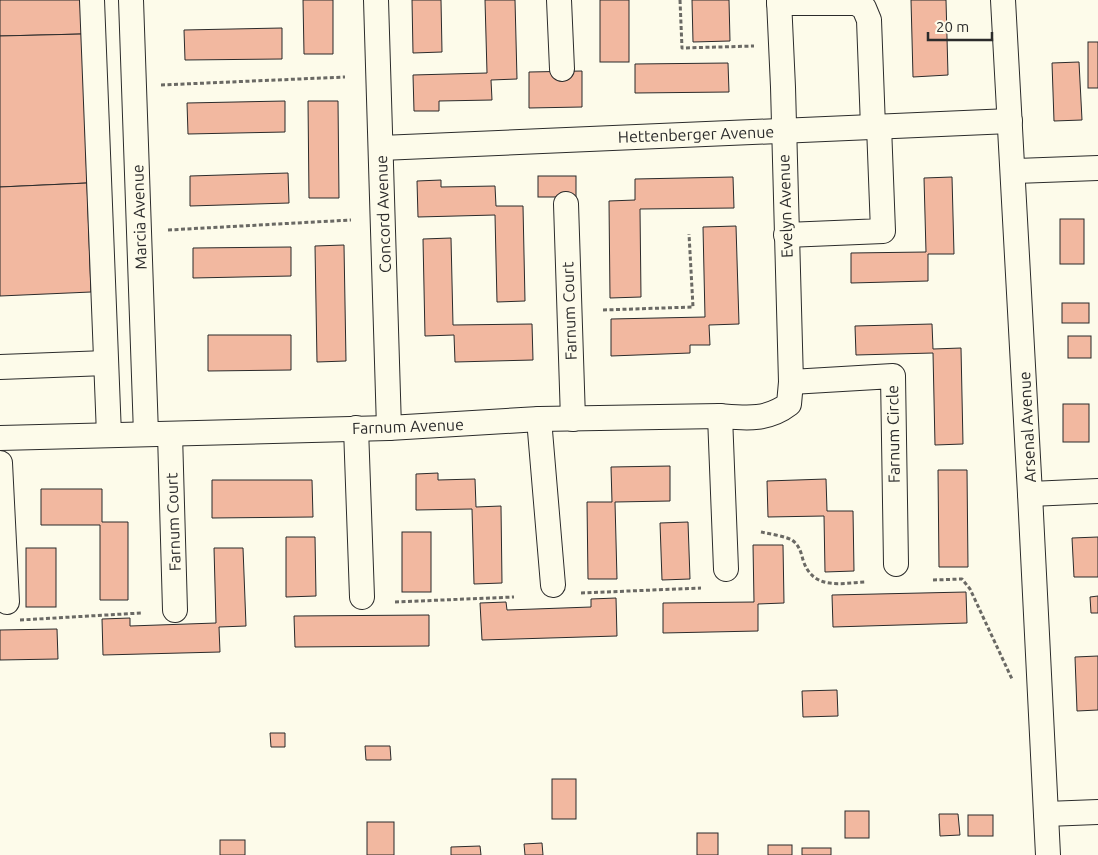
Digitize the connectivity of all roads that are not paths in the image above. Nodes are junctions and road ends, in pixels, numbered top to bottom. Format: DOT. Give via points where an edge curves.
graph roads {
  1 [pos="92,0"];
  2 [pos="131,0"];
  3 [pos="376,0"];
  4 [pos="559,0"];
  5 [pos="1003,0"];
  6 [pos="779,2"];
  7 [pos="562,69"];
  8 [pos="1010,121"];
  9 [pos="876,127"];
  10 [pos="783,130"];
  11 [pos="381,148"];
  12 [pos="1098,168"];
  13 [pos="1013,171"];
  14 [pos="566,204"];
  15 [pos="786,235"];
  16 [pos="106,364"];
  17 [pos="0,367"];
  18 [pos="791,382"];
  19 [pos="720,416"];
  20 [pos="539,419"];
  21 [pos="573,419"];
  22 [pos="356,428"];
  23 [pos="389,428"];
  24 [pos="146,434"];
  25 [pos="170,434"];
  26 [pos="109,435"];
  27 [pos="0,438"];
  28 [pos="0,463"];
  29 [pos="1098,491"];
  30 [pos="1030,494"];
  31 [pos="896,564"];
  32 [pos="726,569"];
  33 [pos="553,585"];
  34 [pos="362,597"];
  35 [pos="175,610"];
  36 [pos="13,611"];
  37 [pos="1098,812"];
  38 [pos="1046,814"];
  39 [pos="1048,855"];
  1 -- 16 [label="street"];
  2 -- 24 [label="street, Marcia Avenue"];
  3 -- 11 [label="street, Concord Avenue"];
  4 -- 7 [label="street"];
  5 -- 8 [label="street, Arsenal Avenue"];
  6 -- 9 [label="street" via="856,4 864,8 869,20"];
  6 -- 10 [label="street, Evelyn Avenue"];
  8 -- 9 [label="street, Hettenberger Avenue"];
  8 -- 13 [label="street, Arsenal Avenue"];
  9 -- 10 [label="street, Hettenberger Avenue"];
  9 -- 15 [label="street" via="883,231"];
  10 -- 11 [label="street, Hettenberger Avenue"];
  10 -- 15 [label="street, Evelyn Avenue"];
  11 -- 23 [label="street, Concord Avenue"];
  12 -- 13 [label="street"];
  13 -- 30 [label="street, Arsenal Avenue"];
  14 -- 21 [label="street, Farnum Court"];
  15 -- 18 [label="street, Evelyn Avenue"];
  16 -- 17 [label="street"];
  16 -- 26 [label="street"];
  18 -- 19 [label="street, Farnum Avenue" via="789,404 779,412 763,417"];
  18 -- 31 [label="street, Farnum Circle" via="893,376"];
  19 -- 21 [label="street, Farnum Avenue"];
  19 -- 32 [label="street"];
  20 -- 21 [label="street, Farnum Avenue"];
  20 -- 23 [label="street, Farnum Avenue"];
  20 -- 33 [label="street"];
  22 -- 23 [label="street, Farnum Avenue"];
  22 -- 25 [label="street, Farnum Avenue"];
  22 -- 34 [label="street"];
  24 -- 25 [label="street, Farnum Avenue"];
  24 -- 26 [label="street, Farnum Avenue"];
  25 -- 35 [label="street, Farnum Court"];
  26 -- 27 [label="street, Farnum Avenue"];
  28 -- 36 [label="street"];
  29 -- 30 [label="street"];
  30 -- 38 [label="street, Arsenal Avenue"];
  37 -- 38 [label="street"];
  38 -- 39 [label="street, Arsenal Avenue"];
}
